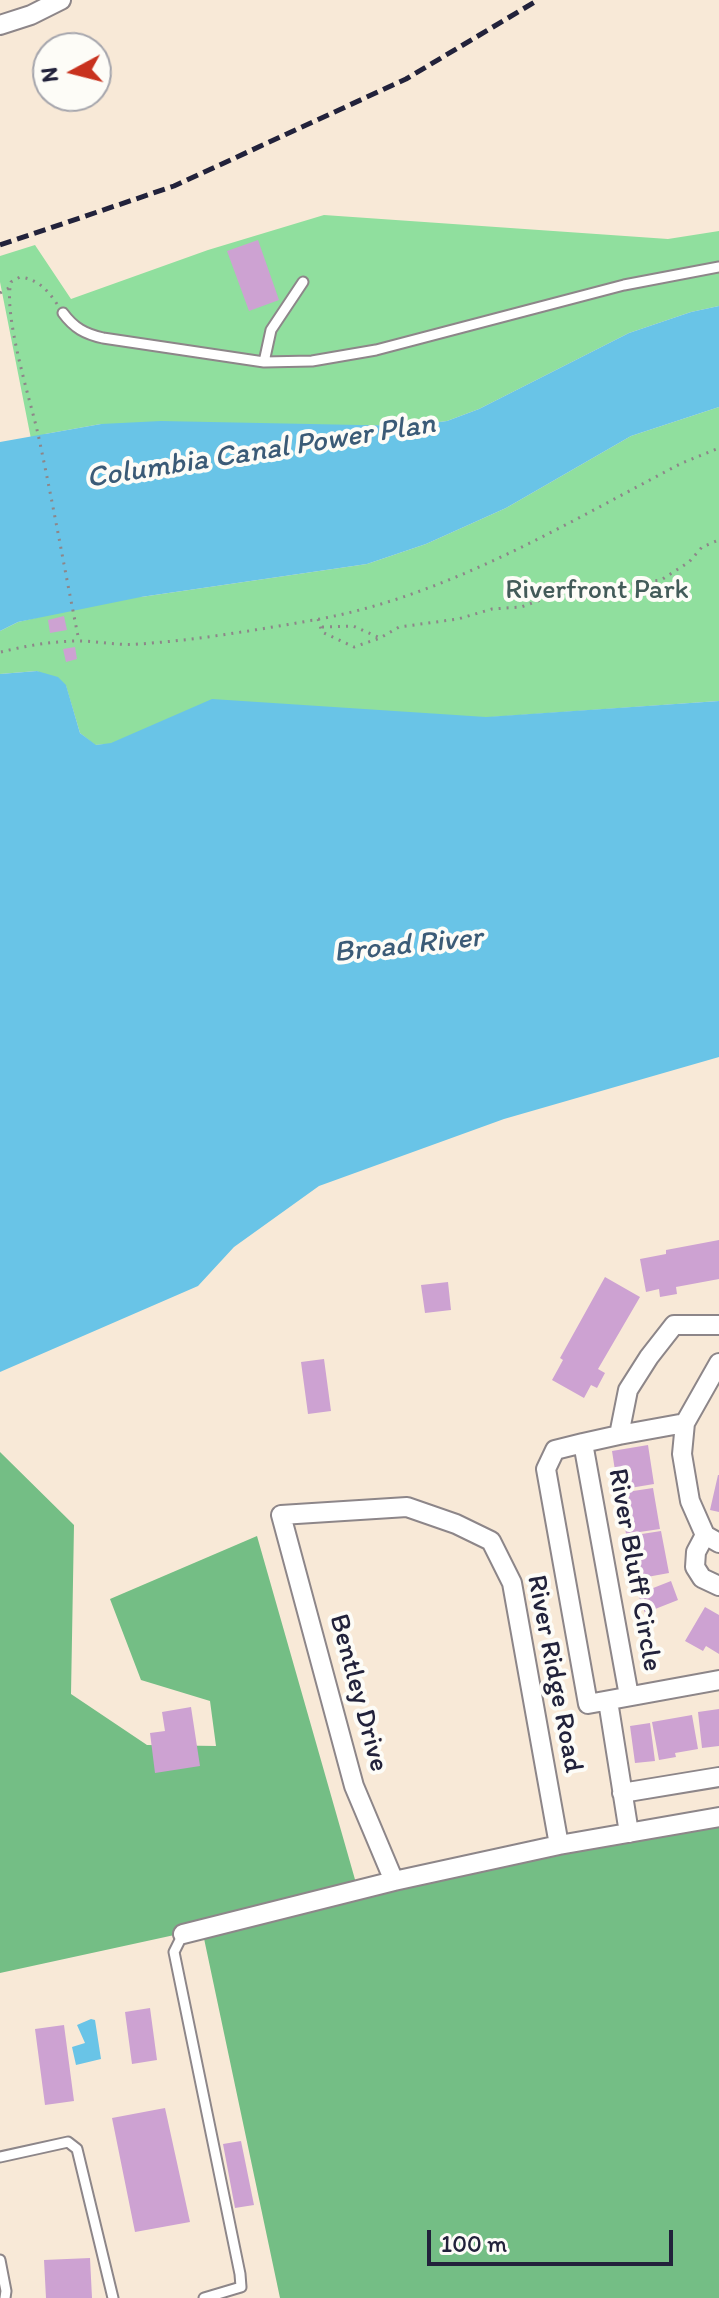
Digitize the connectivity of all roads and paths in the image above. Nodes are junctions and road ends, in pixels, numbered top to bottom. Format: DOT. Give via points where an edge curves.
graph roads {
  1 [pos="61,0"];
  2 [pos="0,25"];
  3 [pos="719,267"];
  4 [pos="303,282"];
  5 [pos="9,288"];
  6 [pos="0,293"];
  7 [pos="63,313"];
  8 [pos="264,362"];
  9 [pos="719,448"];
  10 [pos="719,540"];
  11 [pos="318,619"];
  12 [pos="321,627"];
  13 [pos="380,638"];
  14 [pos="79,641"];
  15 [pos="1,652"];
  16 [pos="719,1325"];
  17 [pos="719,1363"];
  18 [pos="685,1423"];
  19 [pos="619,1435"];
  20 [pos="583,1443"];
  21 [pos="281,1515"];
  22 [pos="712,1539"];
  23 [pos="719,1586"];
  24 [pos="719,1680"];
  25 [pos="629,1696"];
  26 [pos="608,1701"];
  27 [pos="719,1777"];
  28 [pos="622,1793"];
  29 [pos="719,1817"];
  30 [pos="629,1833"];
  31 [pos="559,1845"];
  32 [pos="394,1881"];
  33 [pos="183,1934"];
  34 [pos="0,2157"];
  35 [pos="0,2260"];
  36 [pos="5,2298"];
  37 [pos="113,2298"];
  38 [pos="204,2298"];
  1 -- 2 [label="street"];
  3 -- 8 [label="lane" via="624,285 376,350 312,361"];
  4 -- 8 [label="lane" via="271,330"];
  5 -- 6 [label="path"];
  5 -- 7 [label="path" via="14,279 33,280"];
  5 -- 14 [label="path"];
  7 -- 8 [label="lane" via="89,335"];
  9 -- 11 [label="path" via="459,576 389,602"];
  10 -- 13 [label="path" via="661,580 557,594 521,607 399,627"];
  11 -- 12 [label="path"];
  11 -- 14 [label="path" via="140,644"];
  12 -- 13 [label="path" via="353,626"];
  12 -- 13 [label="path" via="354,647"];
  14 -- 15 [label="path"];
  16 -- 19 [label="street" via="674,1325 628,1390"];
  17 -- 18 [label="street"];
  18 -- 19 [label="street, River Bluff Circle"];
  18 -- 22 [label="street" via="682,1454 690,1501"];
  19 -- 20 [label="street, River Bluff Circle"];
  20 -- 25 [label="street, River Bluff Circle"];
  20 -- 26 [label="street" via="555,1450 546,1469 588,1704"];
  21 -- 31 [label="street, River Ridge Road" via="407,1507 491,1541 512,1583"];
  21 -- 32 [label="street, Bentley Drive" via="354,1786"];
  22 -- 23 [label="street" via="696,1552 695,1567 702,1578"];
  24 -- 25 [label="street"];
  25 -- 26 [label="street"];
  26 -- 28 [label="street"];
  27 -- 28 [label="street"];
  28 -- 30 [label="street"];
  29 -- 30 [label="street"];
  30 -- 31 [label="street"];
  31 -- 32 [label="street"];
  32 -- 33 [label="street"];
  33 -- 38 [label="lane" via="174,1952 241,2287"];
  34 -- 37 [label="lane" via="68,2142 77,2149"];
  35 -- 36 [label="lane"];
}
